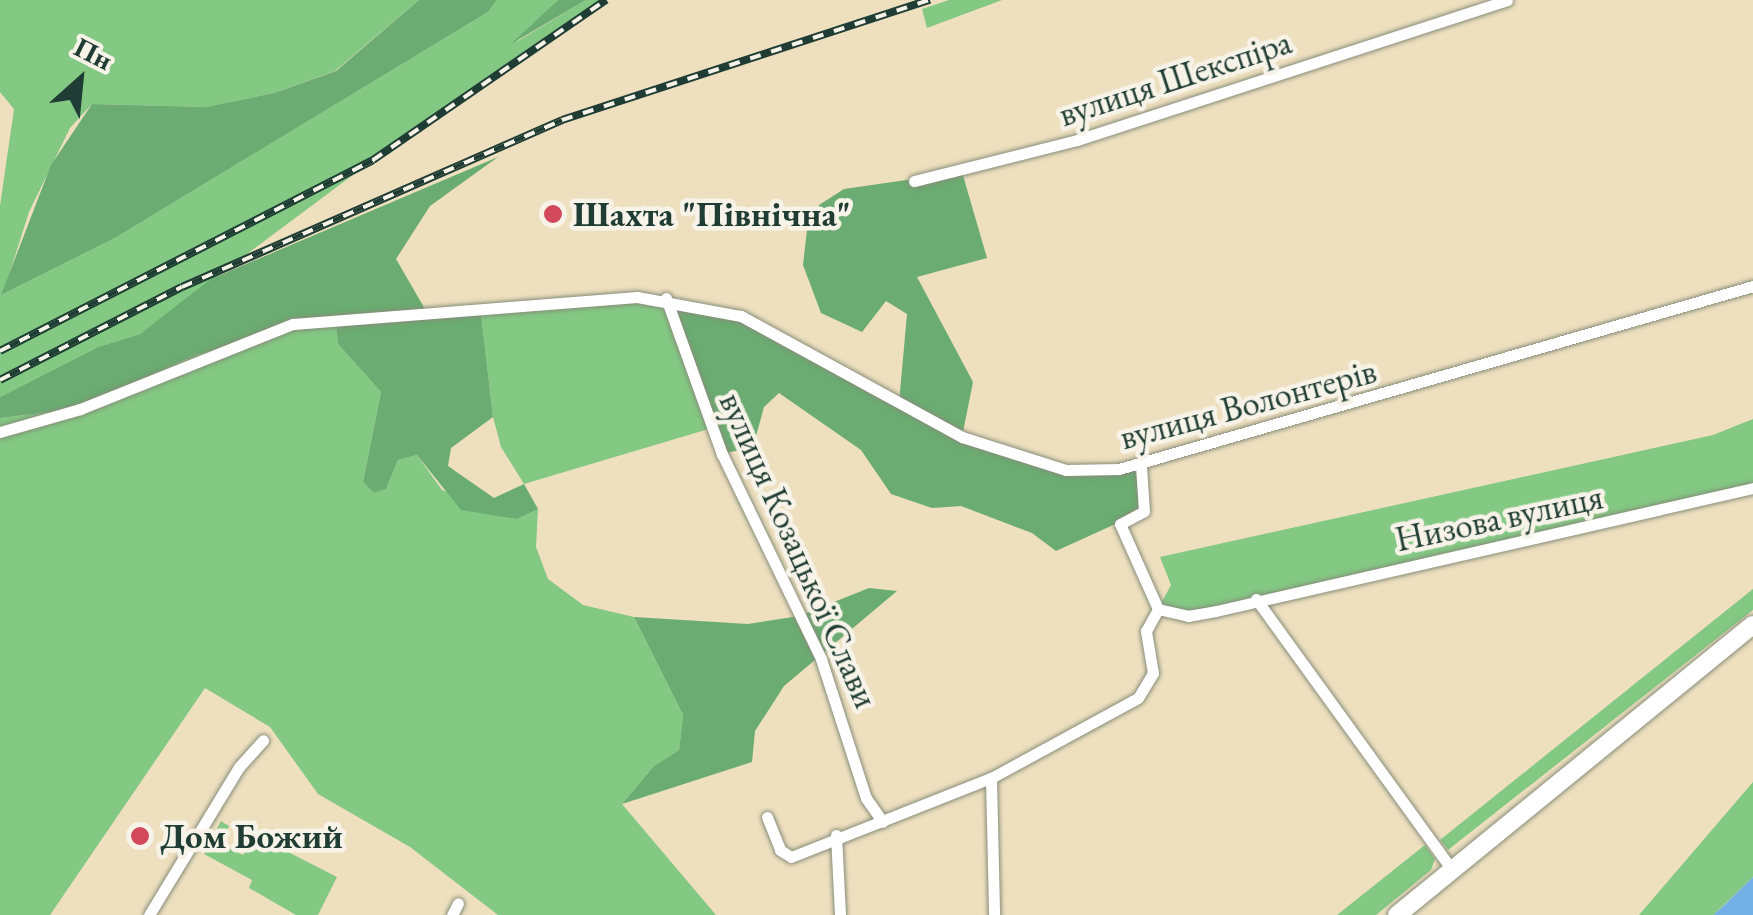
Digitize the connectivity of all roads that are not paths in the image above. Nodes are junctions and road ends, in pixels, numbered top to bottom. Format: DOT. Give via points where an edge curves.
graph roads {
  1 [pos="1508,0"];
  2 [pos="914,181"];
  3 [pos="1753,286"];
  4 [pos="666,298"];
  5 [pos="0,432"];
  6 [pos="1141,466"];
  7 [pos="1753,488"];
  8 [pos="1256,599"];
  9 [pos="1158,609"];
  10 [pos="1753,625"];
  11 [pos="264,740"];
  12 [pos="991,778"];
  13 [pos="767,817"];
  14 [pos="883,822"];
  15 [pos="836,834"];
  16 [pos="1452,870"];
  17 [pos="149,915"];
  18 [pos="840,915"];
  19 [pos="994,915"];
  20 [pos="1398,915"];
  1 -- 2 [label="street, вулиця Шекспіра" via="1077,140"];
  3 -- 6 [label="street, вулиця Волонтерів"];
  4 -- 5 [label="street, вулиця Волонтерів" via="480,305 294,324 80,409"];
  4 -- 6 [label="street, вулиця Волонтерів" via="782,334 951,431 1008,454 1066,470"];
  4 -- 14 [label="street, вулиця Козацької Слави" via="722,454 821,659 866,798"];
  6 -- 9 [label="street" via="1144,511 1120,524"];
  7 -- 8 [label="street, Низова вулиця"];
  8 -- 9 [label="street, Низова вулиця" via="1188,616"];
  8 -- 16 [label="street"];
  9 -- 12 [label="street" via="1146,630 1154,673 1138,698"];
  10 -- 16 [label="street"];
  11 -- 17 [label="street" via="239,767"];
  12 -- 14 [label="street"];
  12 -- 19 [label="street"];
  13 -- 15 [label="street" via="786,857"];
  14 -- 15 [label="street"];
  15 -- 18 [label="street"];
  16 -- 20 [label="street"];
}
